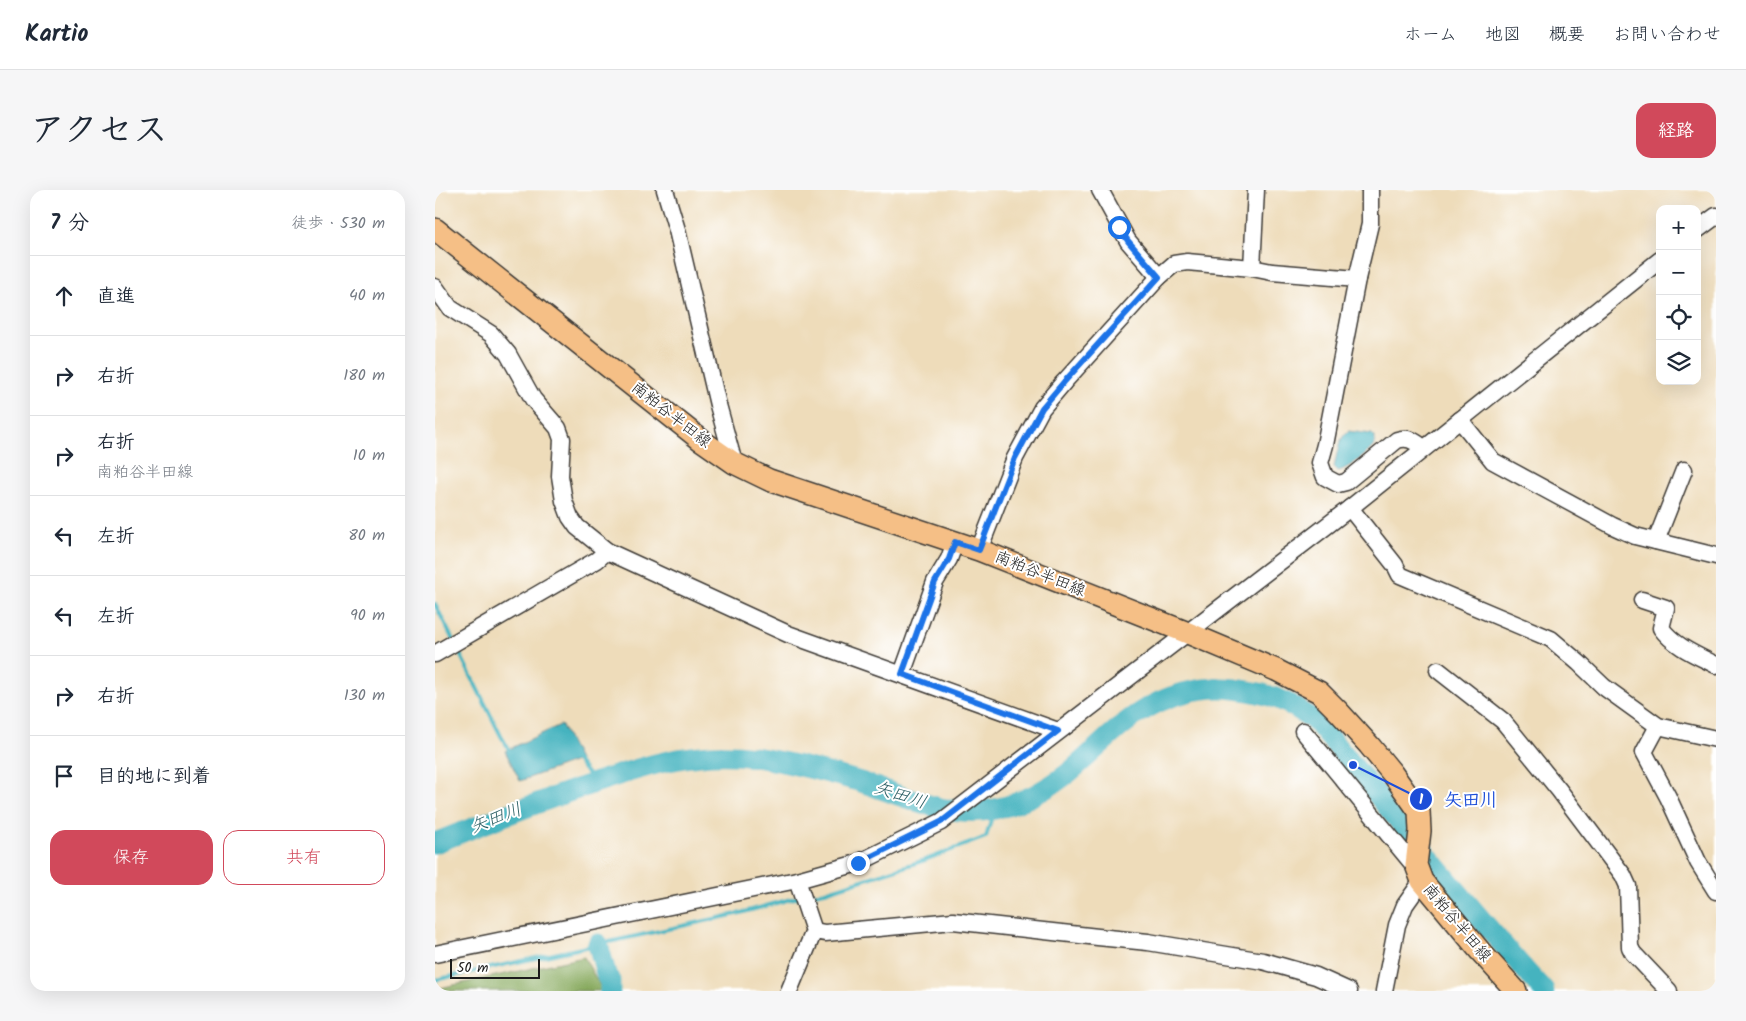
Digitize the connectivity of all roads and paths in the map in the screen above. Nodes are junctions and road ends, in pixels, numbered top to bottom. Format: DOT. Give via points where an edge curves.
graph roads {
  1 [pos="665,190"];
  2 [pos="1100,190"];
  3 [pos="1256,190"];
  4 [pos="1370,190"];
  5 [pos="1716,216"];
  6 [pos="1701,227"];
  7 [pos="435,229"];
  8 [pos="1656,263"];
  9 [pos="1252,268"];
  10 [pos="1159,277"];
  11 [pos="1357,279"];
  12 [pos="435,287"];
  13 [pos="1460,420"];
  14 [pos="1424,448"];
  15 [pos="735,463"];
  16 [pos="1684,470"];
  17 [pos="1351,508"];
  18 [pos="1656,541"];
  19 [pos="955,542"];
  20 [pos="979,550"];
  21 [pos="607,551"];
  22 [pos="1716,556"];
  23 [pos="1642,600"];
  24 [pos="1188,633"];
  25 [pos="448,646"];
  26 [pos="1716,665"];
  27 [pos="1438,670"];
  28 [pos="902,674"];
  29 [pos="1657,726"];
  30 [pos="1058,731"];
  31 [pos="1303,731"];
  32 [pos="1716,739"];
  33 [pos="1419,873"];
  34 [pos="797,880"];
  35 [pos="1716,892"];
  36 [pos="814,931"];
  37 [pos="435,954"];
  38 [pos="789,991"];
  39 [pos="1349,991"];
  40 [pos="1384,991"];
  41 [pos="1516,991"];
  42 [pos="1669,991"];
  1 -- 15 [label="street"];
  2 -- 10 [label="street" via="1128,241"];
  3 -- 9 [label="street"];
  4 -- 11 [label="street" via="1370,224"];
  5 -- 6 [label="street"];
  7 -- 15 [label="main road, 南粕谷半田線" via="701,440"];
  8 -- 13 [label="street"];
  9 -- 10 [label="street" via="1187,262 1174,264"];
  9 -- 11 [label="street"];
  10 -- 20 [label="street" via="1042,408 1015,458"];
  11 -- 14 [label="street" via="1320,463 1325,477 1338,484 1346,482 1403,438 1411,439"];
  12 -- 21 [label="street" via="450,308 491,334 509,354 533,399 558,428 562,439 560,476 563,501 577,527"];
  13 -- 14 [label="street"];
  13 -- 18 [label="street" via="1493,461 1613,526"];
  14 -- 17 [label="street"];
  15 -- 19 [label="main road, 南粕谷半田線" via="769,480"];
  16 -- 18 [label="street"];
  17 -- 24 [label="street"];
  17 -- 29 [label="street" via="1400,574 1551,639 1604,687"];
  18 -- 22 [label="street"];
  19 -- 20 [label="main road, 南粕谷半田線"];
  19 -- 28 [label="street" via="935,582"];
  20 -- 24 [label="main road, 南粕谷半田線"];
  21 -- 25 [label="street" via="597,560"];
  21 -- 28 [label="street" via="788,634"];
  23 -- 26 [label="street" via="1666,608 1661,628 1672,640"];
  24 -- 30 [label="street"];
  24 -- 33 [label="main road, 南粕谷半田線" via="1319,692 1339,712 1392,773 1419,811"];
  27 -- 42 [label="street" via="1507,725 1623,875 1628,886 1630,947"];
  28 -- 30 [label="street"];
  29 -- 32 [label="street"];
  29 -- 35 [label="street" via="1644,752 1697,862"];
  30 -- 34 [label="street" via="941,822 858,863"];
  31 -- 33 [label="street"];
  33 -- 40 [label="street" via="1397,925"];
  33 -- 41 [label="main road, 南粕谷半田線"];
  34 -- 36 [label="street"];
  34 -- 37 [label="street"];
  36 -- 38 [label="street"];
  36 -- 39 [label="street" via="825,933 953,921 1140,941 1263,961 1316,976"];
}
